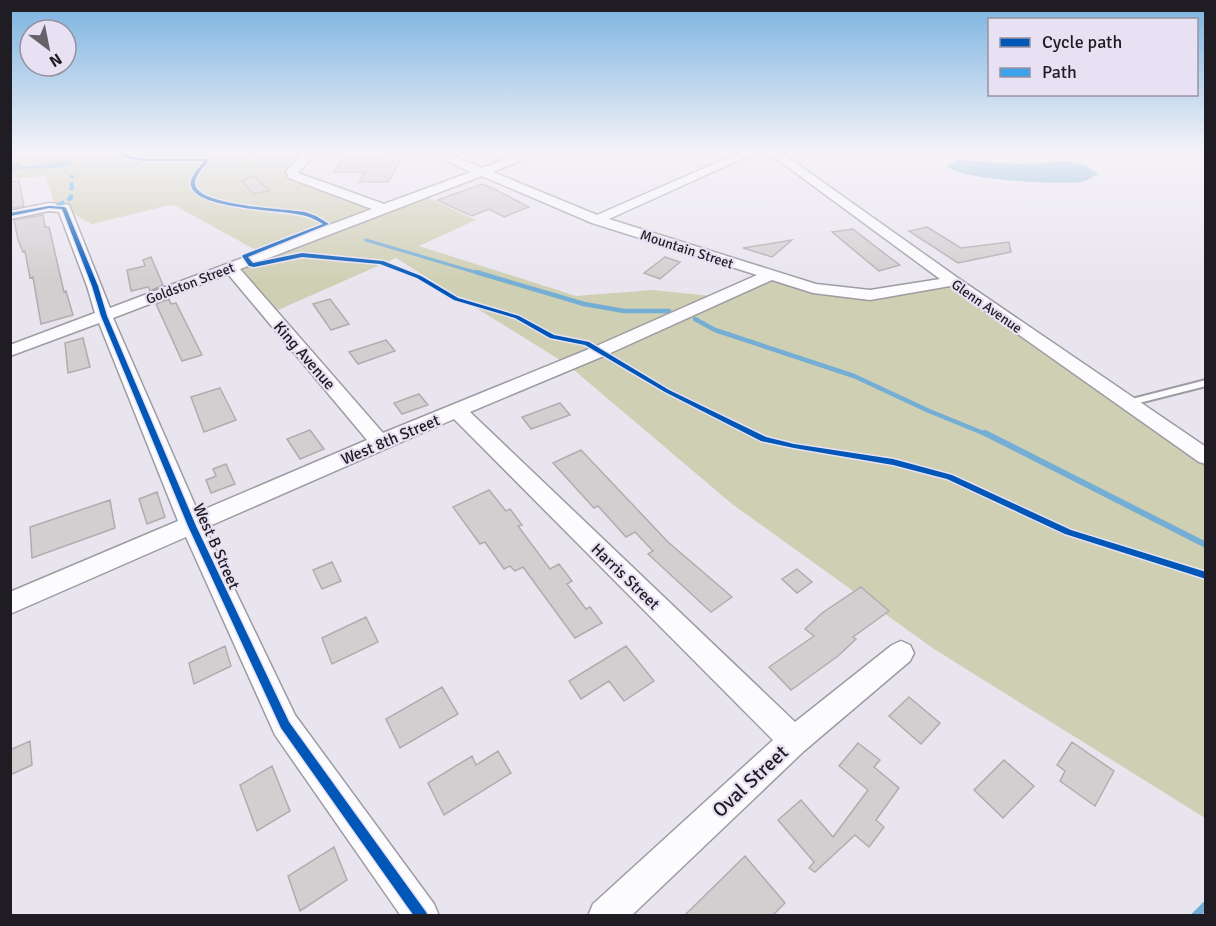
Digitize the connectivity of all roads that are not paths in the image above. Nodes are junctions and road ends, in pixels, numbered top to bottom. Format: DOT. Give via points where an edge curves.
graph roads {
  1 [pos="344,194"];
  2 [pos="423,194"];
  3 [pos="535,194"];
  4 [pos="655,194"];
  5 [pos="832,194"];
  6 [pos="384,209"];
  7 [pos="10,215"];
  8 [pos="597,220"];
  9 [pos="231,268"];
  10 [pos="771,275"];
  11 [pos="952,281"];
  12 [pos="104,316"];
  13 [pos="10,351"];
  14 [pos="1206,382"];
  15 [pos="1127,404"];
  16 [pos="458,411"];
  17 [pos="380,442"];
  18 [pos="1206,457"];
  19 [pos="192,526"];
  20 [pos="10,604"];
  21 [pos="901,653"];
  22 [pos="794,741"];
  23 [pos="422,915"];
  24 [pos="605,915"];
  1 -- 6 [label="street"];
  2 -- 6 [label="street, Goldston Street"];
  3 -- 8 [label="street, Mountain Street"];
  4 -- 8 [label="street"];
  5 -- 11 [label="street, Glenn Avenue"];
  6 -- 9 [label="street, Goldston Street"];
  7 -- 12 [label="street, West B Street" via="64,208"];
  8 -- 10 [label="street, Mountain Street"];
  9 -- 12 [label="street, Goldston Street"];
  9 -- 17 [label="street, King Avenue"];
  10 -- 11 [label="street, Mountain Street" via="840,293 870,295"];
  10 -- 16 [label="street, West 8th Street"];
  11 -- 15 [label="street, Glenn Avenue"];
  12 -- 13 [label="street, Goldston Street"];
  12 -- 19 [label="street, West B Street"];
  14 -- 15 [label="lane"];
  15 -- 18 [label="street, Glenn Avenue"];
  16 -- 17 [label="street, West 8th Street"];
  16 -- 22 [label="street, Harris Street"];
  17 -- 19 [label="street, West 8th Street"];
  19 -- 20 [label="street, West 8th Street"];
  19 -- 23 [label="street, West B Street" via="285,725"];
  21 -- 22 [label="street, Oval Street"];
  22 -- 24 [label="street, Oval Street"];
}
